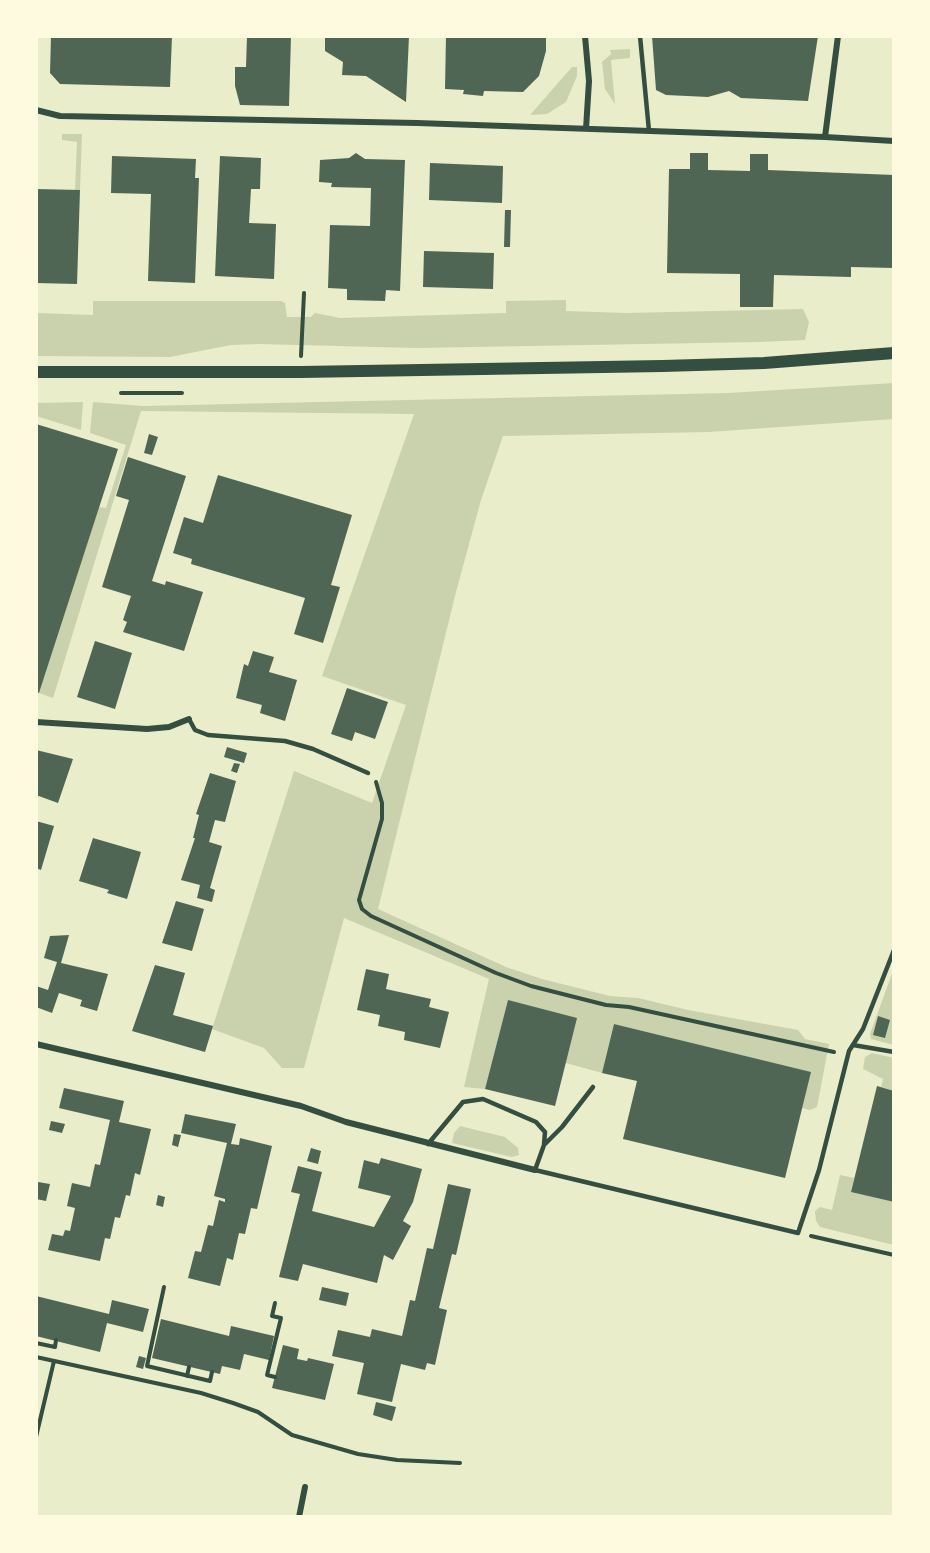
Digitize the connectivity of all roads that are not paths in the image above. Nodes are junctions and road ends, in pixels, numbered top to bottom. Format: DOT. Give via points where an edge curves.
graph roads {
  1 [pos="585,36"];
  2 [pos="640,36"];
  3 [pos="838,36"];
  4 [pos="36,110"];
  5 [pos="586,129"];
  6 [pos="649,131"];
  7 [pos="825,137"];
  8 [pos="894,141"];
  9 [pos="894,353"];
  10 [pos="36,372"];
  11 [pos="189,719"];
  12 [pos="36,722"];
  13 [pos="368,773"];
  14 [pos="894,950"];
  15 [pos="36,1044"];
  16 [pos="853,1045"];
  17 [pos="894,1052"];
  18 [pos="593,1087"];
  19 [pos="428,1144"];
  20 [pos="544,1145"];
  21 [pos="535,1170"];
  22 [pos="305,1487"];
  23 [pos="299,1517"];
  1 -- 5 [label="street" via="589,81"];
  2 -- 6 [label="lane"];
  3 -- 7 [label="street"];
  4 -- 5 [label="street" via="60,116"];
  5 -- 6 [label="street"];
  6 -- 7 [label="street"];
  7 -- 8 [label="street"];
  9 -- 10 [label="main road" via="764,363 301,372"];
  11 -- 12 [label="street" via="147,729"];
  11 -- 13 [label="lane" via="195,730 208,735 285,741"];
  14 -- 16 [label="lane"];
  15 -- 19 [label="street" via="301,1106"];
  16 -- 17 [label="lane"];
  16 -- 21 [label="lane" via="798,1233"];
  18 -- 20 [label="lane"];
  19 -- 20 [label="lane" via="463,1102 483,1099 536,1122 545,1132"];
  19 -- 21 [label="street"];
  20 -- 21 [label="lane"];
  22 -- 23 [label="street"];
}
